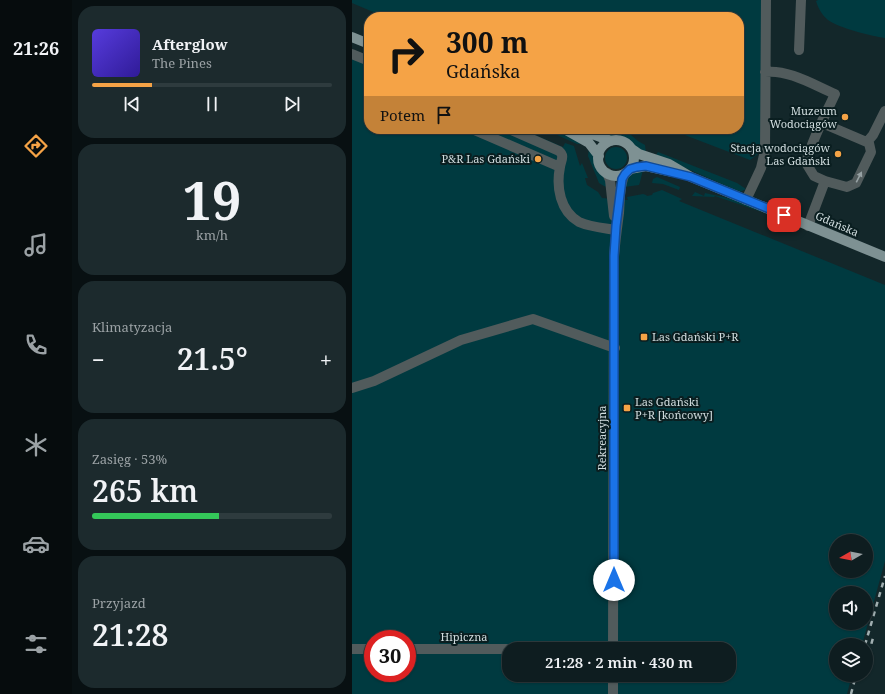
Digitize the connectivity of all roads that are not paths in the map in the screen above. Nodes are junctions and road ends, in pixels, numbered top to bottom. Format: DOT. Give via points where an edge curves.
graph roads {
  1 [pos="766,0"];
  2 [pos="801,0"];
  3 [pos="352,37"];
  4 [pos="364,42"];
  5 [pos="799,50"];
  6 [pos="352,54"];
  7 [pos="364,59"];
  8 [pos="766,72"];
  9 [pos="885,111"];
  10 [pos="822,123"];
  11 [pos="496,134"];
  12 [pos="520,134"];
  13 [pos="573,134"];
  14 [pos="592,134"];
  15 [pos="611,141"];
  16 [pos="867,142"];
  17 [pos="632,149"];
  18 [pos="599,156"];
  19 [pos="560,167"];
  20 [pos="628,171"];
  21 [pos="607,173"];
  22 [pos="691,177"];
  23 [pos="826,181"];
  24 [pos="746,200"];
  25 [pos="808,226"];
  26 [pos="616,228"];
  27 [pos="885,257"];
  28 [pos="615,348"];
  29 [pos="352,388"];
  30 [pos="613,642"];
  31 [pos="352,649"];
  32 [pos="364,649"];
  33 [pos="416,649"];
  34 [pos="502,649"];
  35 [pos="613,682"];
  36 [pos="613,694"];
  1 -- 8 [label="street"];
  2 -- 5 [label="street"];
  3 -- 4 [label="main road"];
  6 -- 7 [label="street"];
  8 -- 10 [label="street" via="785,73 835,94"];
  8 -- 24 [label="street" via="765,151 761,168"];
  9 -- 16 [label="street"];
  10 -- 16 [label="street"];
  10 -- 23 [label="street" via="806,163 814,176"];
  11 -- 19 [label="street"];
  12 -- 19 [label="street" via="562,154"];
  13 -- 18 [label="main road" via="589,143"];
  14 -- 15 [label="main road"];
  15 -- 17 [label="main road" via="623,141"];
  15 -- 18 [label="main road" via="603,146"];
  23 -- 16 [label="street, one-way" via="846,187 856,183 871,152"];
  17 -- 20 [label="main road" via="634,159"];
  17 -- 22 [label="main road, Gdańska" via="638,154 669,164"];
  18 -- 21 [label="main road" via="600,166"];
  19 -- 26 [label="street" via="559,188 567,211 579,222"];
  20 -- 21 [label="main road" via="616,176"];
  20 -- 22 [label="main road, Gdańska" via="646,166"];
  20 -- 26 [label="street, Rekreacyjna" via="620,189"];
  21 -- 26 [label="street, Rekreacyjna"];
  22 -- 24 [label="main road, Gdańska"];
  23 -- 25 [label="street"];
  24 -- 25 [label="main road, Gdańska"];
  25 -- 27 [label="main road, Gdańska"];
  26 -- 28 [label="street, Rekreacyjna"];
  28 -- 29 [label="street" via="533,319 462,340 374,381"];
  28 -- 30 [label="street, Rekreacyjna"];
  31 -- 32 [label="street"];
  33 -- 34 [label="street, Hipiczna"];
  35 -- 36 [label="street"];
}
